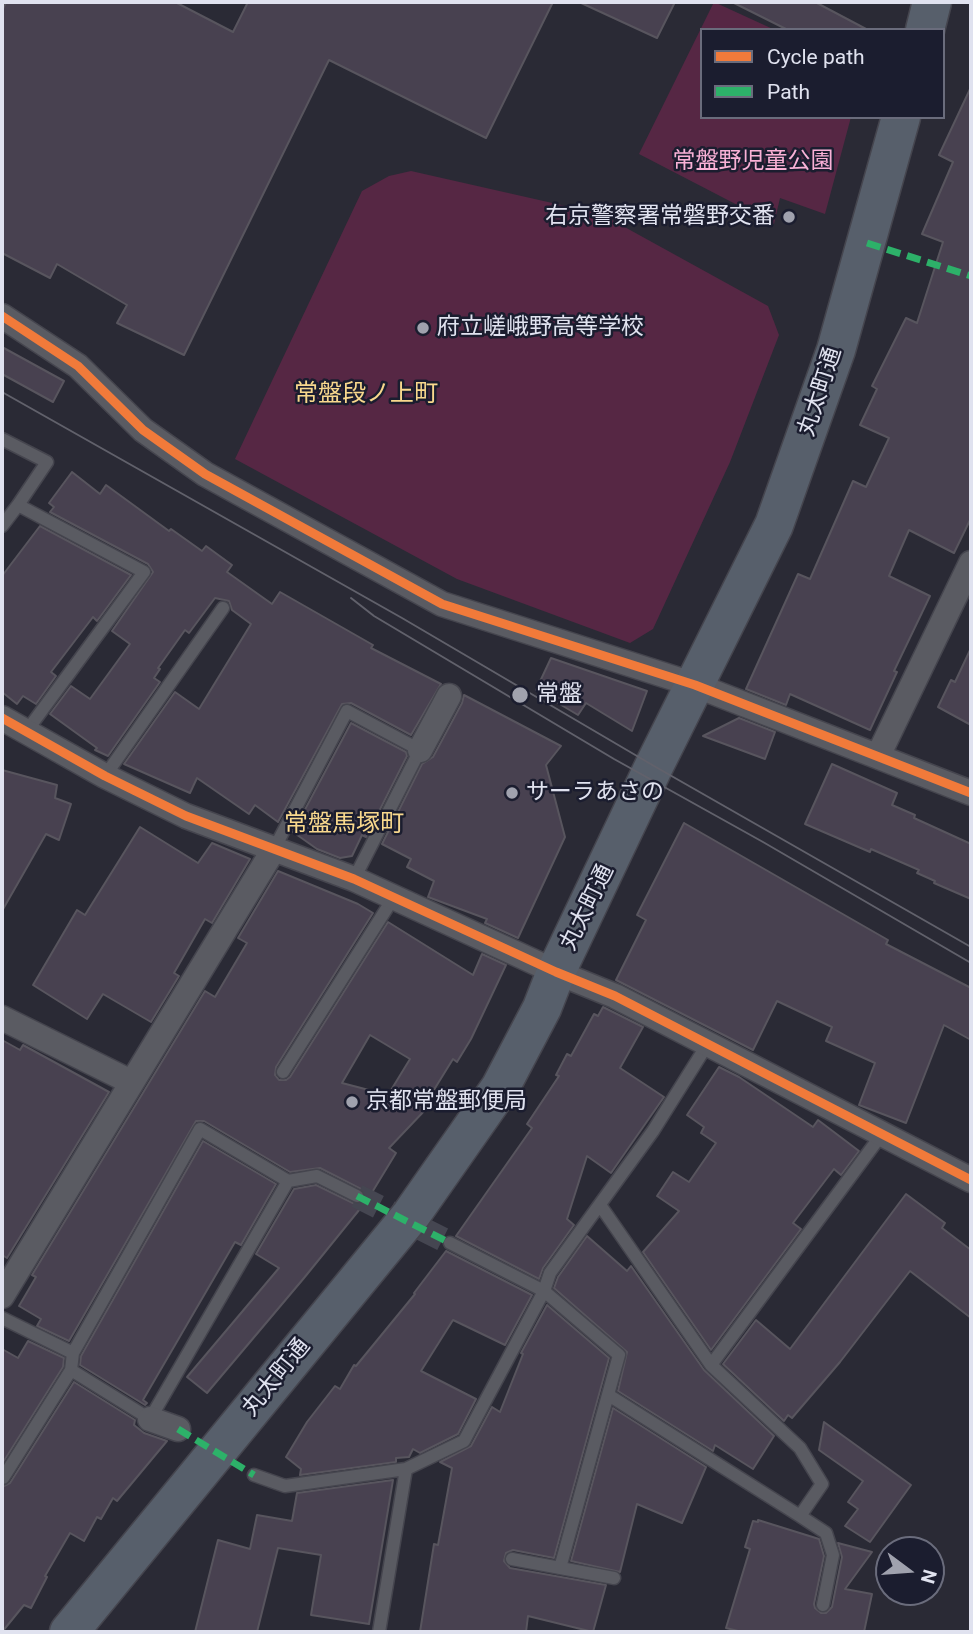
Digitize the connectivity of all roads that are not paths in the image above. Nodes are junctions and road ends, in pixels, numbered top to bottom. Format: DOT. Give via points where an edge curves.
graph roads {
  1 [pos="932,2"];
  2 [pos="926,28"];
  3 [pos="900,119"];
  4 [pos="2,316"];
  5 [pos="2,439"];
  6 [pos="18,505"];
  7 [pos="2,526"];
  8 [pos="971,563"];
  9 [pos="223,608"];
  10 [pos="695,685"];
  11 [pos="449,696"];
  12 [pos="2,718"];
  13 [pos="26,732"];
  14 [pos="420,750"];
  15 [pos="878,756"];
  16 [pos="105,776"];
  17 [pos="971,793"];
  18 [pos="274,849"];
  19 [pos="354,879"];
  20 [pos="394,897"];
  21 [pos="556,972"];
  22 [pos="2,1018"];
  23 [pos="707,1045"];
  24 [pos="284,1072"];
  25 [pos="131,1082"];
  26 [pos="882,1134"];
  27 [pos="971,1180"];
  28 [pos="288,1181"];
  29 [pos="357,1196"];
  30 [pos="600,1205"];
  31 [pos="450,1243"];
  32 [pos="544,1292"];
  33 [pos="2,1296"];
  34 [pos="2,1318"];
  35 [pos="73,1353"];
  36 [pos="711,1365"];
  37 [pos="71,1370"];
  38 [pos="610,1395"];
  39 [pos="150,1419"];
  40 [pos="178,1429"];
  41 [pos="405,1469"];
  42 [pos="254,1475"];
  43 [pos="2,1478"];
  44 [pos="800,1516"];
  45 [pos="512,1559"];
  46 [pos="560,1567"];
  47 [pos="614,1578"];
  48 [pos="823,1605"];
  49 [pos="69,1632"];
  50 [pos="379,1632"];
  1 -- 2 [label="main road"];
  3 -- 10 [label="main road, 丸太町通" via="836,350 800,455 774,524"];
  4 -- 10 [label="street" via="78,366 143,430 205,474 442,604"];
  5 -- 6 [label="lane" via="47,462"];
  6 -- 7 [label="lane"];
  6 -- 13 [label="lane" via="144,572"];
  8 -- 15 [label="street"];
  9 -- 16 [label="lane"];
  10 -- 15 [label="street"];
  10 -- 21 [label="main road, 丸太町通"];
  11 -- 14 [label="street"];
  12 -- 13 [label="street"];
  13 -- 16 [label="street"];
  14 -- 18 [label="lane" via="347,711"];
  14 -- 19 [label="lane"];
  15 -- 17 [label="street"];
  16 -- 18 [label="street" via="186,816"];
  18 -- 19 [label="street"];
  18 -- 25 [label="street"];
  19 -- 20 [label="street"];
  20 -- 21 [label="street"];
  20 -- 24 [label="lane"];
  21 -- 23 [label="street" via="615,996"];
  21 -- 49 [label="main road, 丸太町通" via="500,1088 451,1161"];
  22 -- 25 [label="street"];
  23 -- 26 [label="street"];
  23 -- 30 [label="lane"];
  25 -- 33 [label="street"];
  26 -- 27 [label="street"];
  26 -- 36 [label="lane"];
  28 -- 29 [label="lane" via="317,1176"];
  28 -- 35 [label="lane" via="200,1129"];
  28 -- 39 [label="lane"];
  30 -- 32 [label="lane" via="550,1273"];
  30 -- 36 [label="lane"];
  31 -- 32 [label="lane"];
  32 -- 38 [label="lane" via="619,1355"];
  32 -- 41 [label="lane" via="464,1441"];
  34 -- 35 [label="lane"];
  35 -- 37 [label="lane"];
  36 -- 44 [label="lane" via="800,1448 822,1484"];
  37 -- 39 [label="lane"];
  37 -- 43 [label="lane"];
  38 -- 44 [label="lane"];
  38 -- 46 [label="lane"];
  39 -- 40 [label="street"];
  41 -- 42 [label="lane" via="285,1486"];
  41 -- 50 [label="lane"];
  44 -- 48 [label="lane" via="826,1533 833,1555"];
  45 -- 46 [label="lane"];
  46 -- 47 [label="lane"];
}
